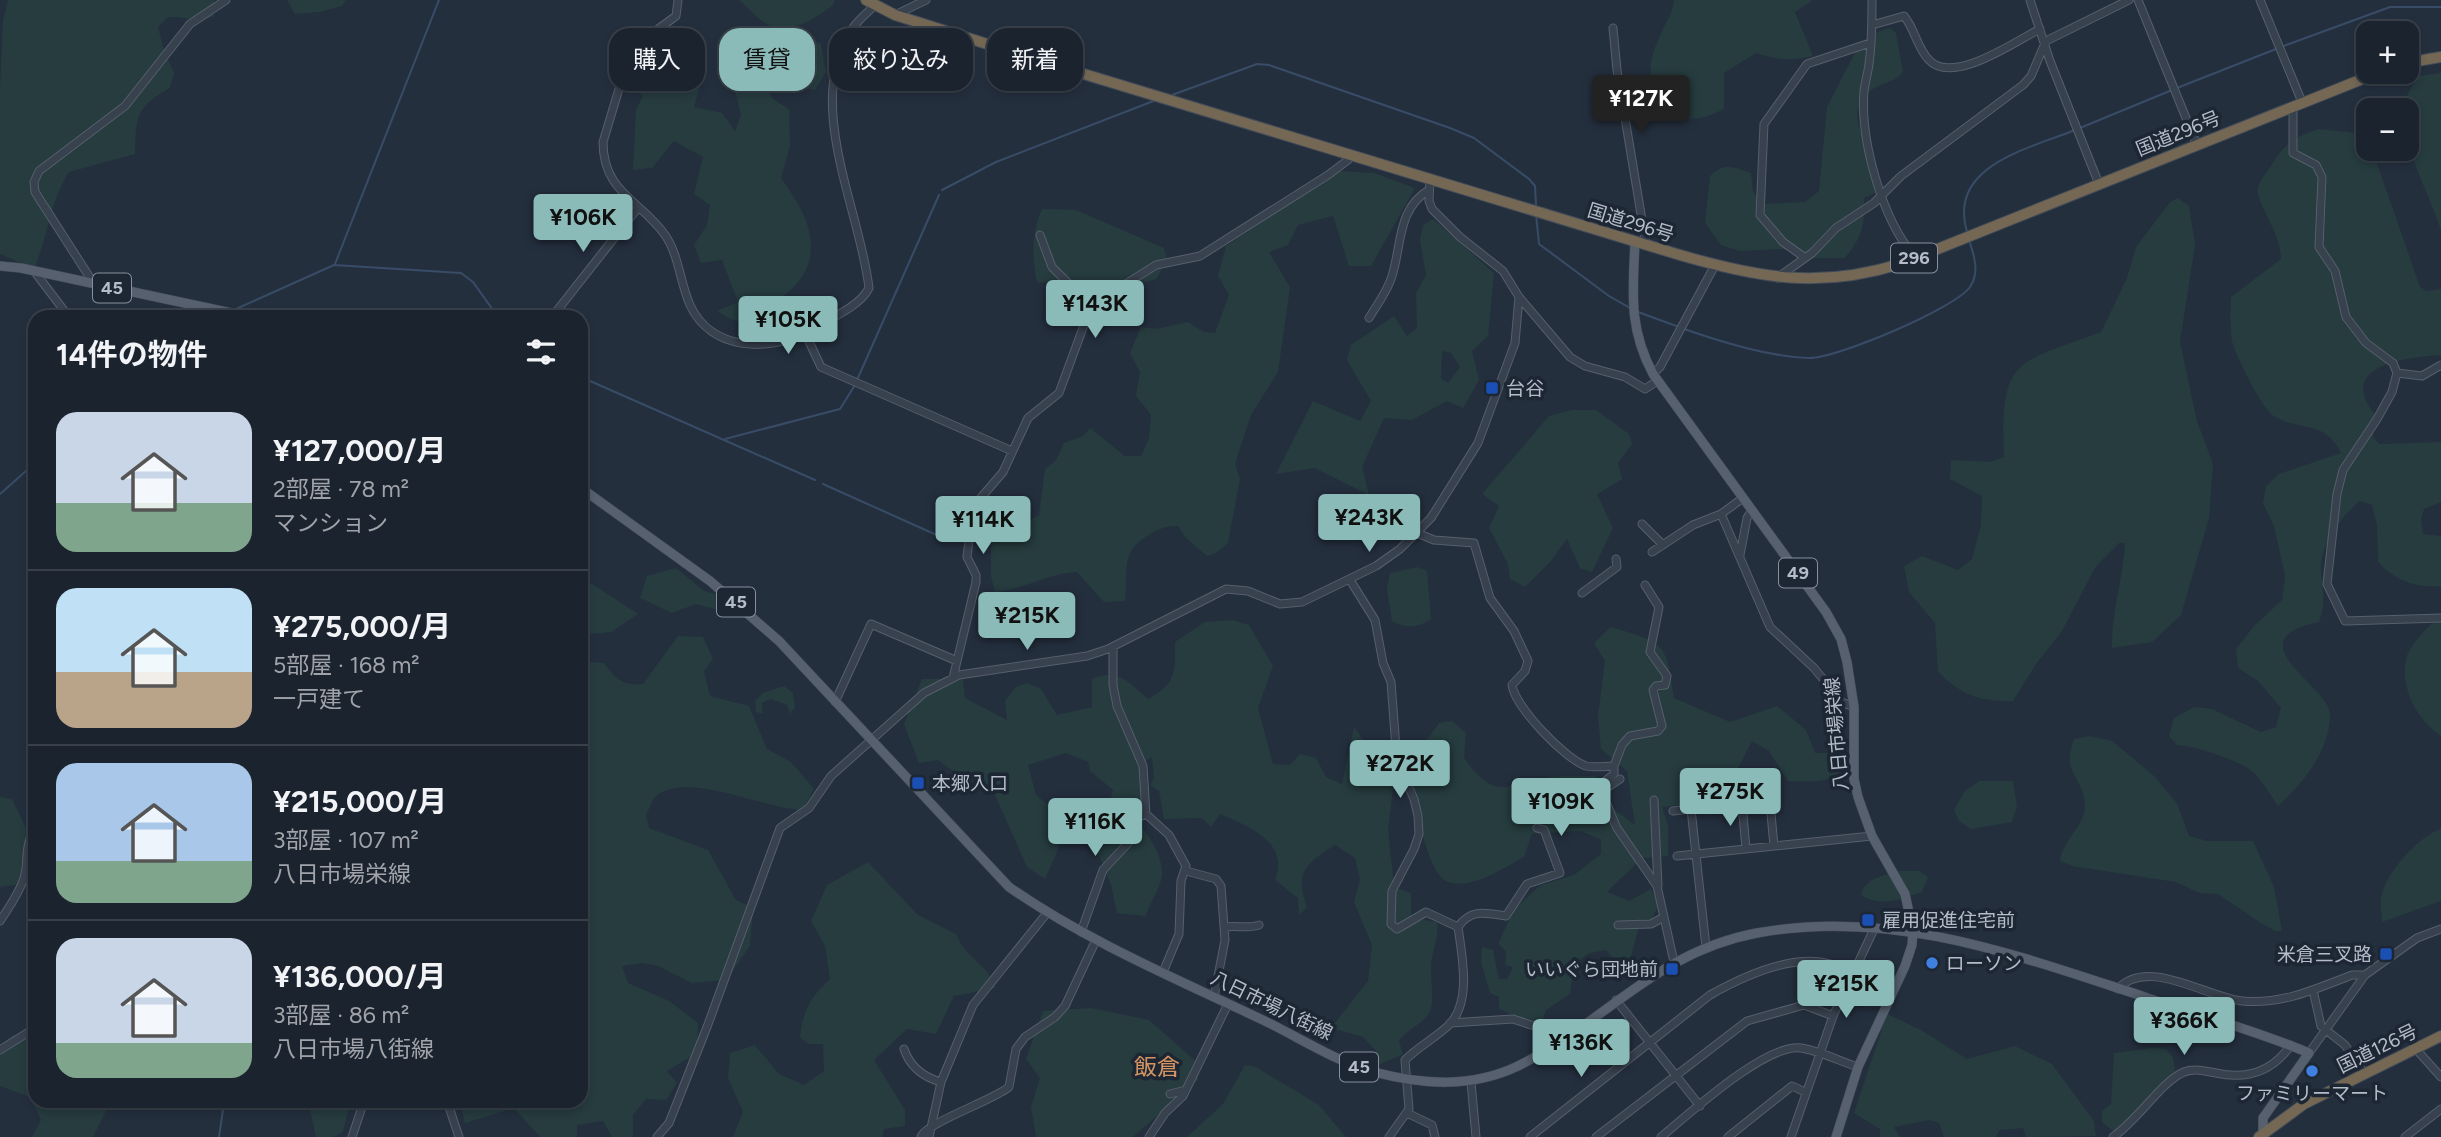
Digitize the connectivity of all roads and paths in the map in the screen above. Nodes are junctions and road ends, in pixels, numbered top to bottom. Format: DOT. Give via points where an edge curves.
graph roads {
  1 [pos="226,0"];
  2 [pos="678,0"];
  3 [pos="926,0"];
  4 [pos="1872,0"];
  5 [pos="2030,0"];
  6 [pos="2129,0"];
  7 [pos="2138,0"];
  8 [pos="2260,0"];
  9 [pos="870,3"];
  10 [pos="895,15"];
  11 [pos="1872,25"];
  12 [pos="1613,28"];
  13 [pos="2040,29"];
  14 [pos="2046,41"];
  15 [pos="1871,43"];
  16 [pos="2441,57"];
  17 [pos="2419,61"];
  18 [pos="2356,81"];
  19 [pos="2297,104"];
  20 [pos="2197,145"];
  21 [pos="1350,154"];
  22 [pos="1429,184"];
  23 [pos="2099,184"];
  24 [pos="1883,195"];
  25 [pos="637,209"];
  26 [pos="1040,235"];
  27 [pos="1640,243"];
  28 [pos="1804,257"];
  29 [pos="1915,257"];
  30 [pos="1715,265"];
  31 [pos="0,266"];
  32 [pos="34,271"];
  33 [pos="1776,278"];
  34 [pos="95,285"];
  35 [pos="1519,297"];
  36 [pos="1091,306"];
  37 [pos="64,310"];
  38 [pos="215,310"];
  39 [pos="558,310"];
  40 [pos="1369,318"];
  41 [pos="805,333"];
  42 [pos="2441,365"];
  43 [pos="2397,373"];
  44 [pos="1655,378"];
  45 [pos="1012,450"];
  46 [pos="588,493"];
  47 [pos="1743,498"];
  48 [pos="1752,510"];
  49 [pos="1721,514"];
  50 [pos="1642,524"];
  51 [pos="1417,533"];
  52 [pos="1663,545"];
  53 [pos="1652,552"];
  54 [pos="1740,555"];
  55 [pos="1616,559"];
  56 [pos="1350,580"];
  57 [pos="1646,585"];
  58 [pos="1582,593"];
  59 [pos="2441,618"];
  60 [pos="1113,647"];
  61 [pos="957,661"];
  62 [pos="953,678"];
  63 [pos="835,702"];
  64 [pos="1854,707"];
  65 [pos="871,740"];
  66 [pos="1614,766"];
  67 [pos="1620,779"];
  68 [pos="1602,792"];
  69 [pos="1654,800"];
  70 [pos="1742,803"];
  71 [pos="1691,809"];
  72 [pos="1673,811"];
  73 [pos="1146,814"];
  74 [pos="1537,828"];
  75 [pos="1872,836"];
  76 [pos="28,840"];
  77 [pos="1774,846"];
  78 [pos="1746,849"];
  79 [pos="1696,854"];
  80 [pos="1677,856"];
  81 [pos="1186,871"];
  82 [pos="1657,887"];
  83 [pos="1047,914"];
  84 [pos="1664,917"];
  85 [pos="0,921"];
  86 [pos="1259,925"];
  87 [pos="1618,925"];
  88 [pos="1225,927"];
  89 [pos="1458,927"];
  90 [pos="1875,927"];
  91 [pos="2441,929"];
  92 [pos="1913,931"];
  93 [pos="1081,932"];
  94 [pos="1096,940"];
  95 [pos="1706,947"];
  96 [pos="1674,962"];
  97 [pos="1163,972"];
  98 [pos="1853,975"];
  99 [pos="2365,975"];
  100 [pos="2118,989"];
  101 [pos="2314,990"];
  102 [pos="1214,997"];
  103 [pos="1616,1000"];
  104 [pos="1228,1003"];
  105 [pos="1833,1016"];
  106 [pos="1450,1023"];
  107 [pos="2325,1030"];
  108 [pos="28,1032"];
  109 [pos="1569,1034"];
  110 [pos="2440,1039"];
  111 [pos="1651,1043"];
  112 [pos="2291,1045"];
  113 [pos="2415,1048"];
  114 [pos="904,1049"];
  115 [pos="0,1050"];
  116 [pos="2309,1053"];
  117 [pos="1818,1054"];
  118 [pos="1858,1067"];
  119 [pos="2364,1073"];
  120 [pos="1675,1074"];
  121 [pos="2441,1077"];
  122 [pos="1405,1078"];
  123 [pos="941,1082"];
  124 [pos="1471,1082"];
  125 [pos="1186,1090"];
  126 [pos="1805,1092"];
  127 [pos="1170,1094"];
  128 [pos="1700,1106"];
  129 [pos="362,1108"];
  130 [pos="449,1108"];
  131 [pos="2441,1109"];
  132 [pos="1407,1113"];
  133 [pos="933,1126"];
  134 [pos="2261,1135"];
  135 [pos="1666,1136"];
  136 [pos="1790,1136"];
  137 [pos="2409,1136"];
  138 [pos="352,1137"];
  139 [pos="459,1137"];
  140 [pos="657,1137"];
  141 [pos="921,1137"];
  142 [pos="929,1137"];
  143 [pos="1149,1137"];
  144 [pos="1389,1137"];
  145 [pos="1435,1137"];
  146 [pos="1476,1137"];
  147 [pos="1530,1137"];
  148 [pos="1596,1137"];
  149 [pos="1728,1137"];
  150 [pos="1836,1137"];
  151 [pos="2113,1137"];
  1 -- 34 [label="street" via="190,24 125,106 39,171 35,192"];
  2 -- 25 [label="street" via="676,16 631,49 603,142 610,179"];
  3 -- 10 [label="street"];
  4 -- 11 [label="street"];
  5 -- 13 [label="street"];
  6 -- 14 [label="street"];
  7 -- 20 [label="street"];
  8 -- 19 [label="street"];
  9 -- 10 [label="highway, 国道296号 / 296"];
  9 -- 41 [label="street" via="850,31 831,89 869,288 840,313"];
  10 -- 21 [label="highway, 国道296号 / 296"];
  11 -- 13 [label="street" via="1905,16 1927,57 1943,66 1988,58"];
  11 -- 15 [label="street"];
  12 -- 27 [label="street"];
  13 -- 14 [label="street"];
  14 -- 23 [label="street"];
  14 -- 24 [label="street" via="2023,85 1900,176"];
  15 -- 24 [label="street" via="1864,126"];
  15 -- 28 [label="street" via="1807,64 1764,124 1760,215 1783,242"];
  16 -- 17 [label="highway"];
  18 -- 19 [label="highway, 国道296号 / 296"];
  19 -- 20 [label="highway, 国道296号 / 296"];
  19 -- 43 [label="street" via="2292,153 2316,165 2322,177 2319,247 2335,271 2343,311 2366,343 2393,363"];
  20 -- 23 [label="highway, 国道296号 / 296"];
  21 -- 22 [label="highway, 国道296号 / 296"];
  21 -- 36 [label="street" via="1328,174 1199,256 1156,265"];
  22 -- 27 [label="highway, 国道296号 / 296"];
  22 -- 35 [label="street" via="1432,209 1503,271"];
  22 -- 40 [label="street" via="1402,226 1392,277"];
  23 -- 29 [label="highway, 国道296号 / 296"];
  24 -- 28 [label="street"];
  24 -- 29 [label="street"];
  25 -- 39 [label="street"];
  25 -- 41 [label="street" via="659,226 671,244 689,302 704,328 746,346 781,344"];
  26 -- 36 [label="street" via="1052,267"];
  27 -- 30 [label="highway, 国道296号 / 296"];
  27 -- 44 [label="main road, 八日市場栄線 / 49" via="1633,320"];
  28 -- 33 [label="street"];
  29 -- 33 [label="highway, 国道296号 / 296" via="1853,276"];
  30 -- 33 [label="highway, 国道296号 / 296"];
  30 -- 44 [label="street"];
  31 -- 32 [label="main road, 45"];
  32 -- 34 [label="main road, 45"];
  32 -- 37 [label="street"];
  34 -- 38 [label="main road, 45"];
  35 -- 44 [label="street" via="1576,361 1646,389"];
  35 -- 51 [label="street" via="1515,344 1492,411 1432,518"];
  36 -- 45 [label="street" via="1059,393 1028,418"];
  41 -- 45 [label="street" via="821,367"];
  42 -- 43 [label="street" via="2422,376"];
  43 -- 59 [label="street" via="2378,419 2343,470 2327,584 2345,621"];
  44 -- 47 [label="main road, 八日市場栄線 / 49"];
  45 -- 61 [label="street" via="1003,472 970,517 968,557 976,582"];
  46 -- 63 [label="main road, 八日市場八街線 / 45" via="732,599 779,641"];
  47 -- 48 [label="main road, 八日市場栄線 / 49"];
  47 -- 49 [label="street"];
  48 -- 54 [label="street"];
  48 -- 64 [label="main road, 八日市場栄線 / 49" via="1841,639"];
  49 -- 52 [label="street"];
  49 -- 54 [label="street"];
  50 -- 52 [label="street"];
  51 -- 56 [label="street"];
  51 -- 66 [label="street" via="1434,540 1474,543 1490,598 1514,631 1528,661 1512,685 1520,705 1533,723 1582,764"];
  52 -- 53 [label="street"];
  54 -- 64 [label="street" via="1770,626 1842,702"];
  55 -- 58 [label="street" via="1617,567"];
  56 -- 60 [label="street" via="1291,604 1226,589"];
  56 -- 89 [label="street" via="1374,620 1391,682 1397,761 1418,816 1414,849 1392,891 1391,924 1403,928 1426,912"];
  57 -- 66 [label="street" via="1659,607 1650,652 1667,676 1665,685 1653,690 1662,726 1658,731 1630,736"];
  60 -- 62 [label="street" via="1065,662 974,671"];
  60 -- 73 [label="street" via="1117,706 1143,766"];
  61 -- 62 [label="street"];
  61 -- 63 [label="street" via="871,624"];
  62 -- 65 [label="street" via="924,693"];
  63 -- 65 [label="main road, 八日市場八街線 / 45"];
  64 -- 75 [label="main road, 八日市場栄線 / 49" via="1854,779"];
  65 -- 83 [label="main road, 八日市場八街線 / 45" via="1000,878"];
  65 -- 140 [label="street" via="831,776 809,808 779,828 707,1027 669,1123"];
  66 -- 68 [label="street" via="1614,774 1600,784"];
  67 -- 68 [label="street"];
  68 -- 82 [label="street" via="1617,828"];
  69 -- 82 [label="street"];
  70 -- 71 [label="street"];
  70 -- 77 [label="street" via="1770,803"];
  70 -- 78 [label="street"];
  71 -- 72 [label="street"];
  71 -- 79 [label="street"];
  73 -- 81 [label="street" via="1169,835"];
  73 -- 93 [label="street" via="1139,817 1129,842 1103,870"];
  74 -- 89 [label="street" via="1544,830 1560,873 1527,884 1510,914 1478,912"];
  75 -- 77 [label="street"];
  75 -- 92 [label="main road, 八日市場栄線 / 49" via="1905,894"];
  76 -- 85 [label="street" via="25,875"];
  77 -- 78 [label="street"];
  78 -- 79 [label="street"];
  79 -- 80 [label="street"];
  79 -- 95 [label="street"];
  81 -- 88 [label="street" via="1220,882"];
  81 -- 97 [label="street" via="1181,881 1179,934"];
  82 -- 84 [label="street"];
  83 -- 93 [label="main road, 八日市場八街線 / 45"];
  83 -- 123 [label="street" via="978,998"];
  84 -- 87 [label="street" via="1651,924"];
  84 -- 96 [label="street"];
  86 -- 88 [label="street"];
  88 -- 102 [label="street"];
  89 -- 106 [label="street" via="1462,995"];
  90 -- 92 [label="main road, 八日市場八街線 / 45"];
  90 -- 95 [label="main road, 八日市場八街線 / 45" via="1787,929"];
  90 -- 98 [label="street"];
  91 -- 99 [label="street" via="2417,938"];
  92 -- 100 [label="main road, 八日市場八街線 / 45" via="1981,945"];
  92 -- 118 [label="main road, 八日市場栄線 / 49" via="1905,966"];
  93 -- 94 [label="main road, 八日市場八街線 / 45"];
  94 -- 97 [label="main road, 八日市場八街線 / 45"];
  94 -- 133 [label="street" via="1065,1006 1016,1049 1009,1087"];
  95 -- 96 [label="main road, 八日市場八街線 / 45"];
  96 -- 103 [label="main road, 八日市場八街線 / 45"];
  97 -- 102 [label="main road, 八日市場八街線 / 45"];
  98 -- 105 [label="street"];
  98 -- 111 [label="street" via="1832,964 1802,962 1755,974 1710,995"];
  99 -- 101 [label="street" via="2352,975"];
  99 -- 107 [label="street"];
  100 -- 101 [label="street" via="2130,980 2163,977 2231,999 2275,1002"];
  100 -- 112 [label="main road, 八日市場八街線 / 45"];
  101 -- 107 [label="street"];
  102 -- 104 [label="main road, 八日市場八街線 / 45"];
  103 -- 109 [label="main road, 八日市場八街線 / 45"];
  103 -- 111 [label="street"];
  104 -- 122 [label="main road, 八日市場八街線 / 45" via="1355,1065"];
  104 -- 125 [label="street"];
  105 -- 117 [label="street"];
  105 -- 120 [label="street" via="1804,1005 1767,1013 1733,1029"];
  106 -- 109 [label="street" via="1513,1019 1559,1026"];
  106 -- 122 [label="street" via="1405,1060"];
  107 -- 116 [label="street"];
  107 -- 119 [label="street" via="2345,1045"];
  108 -- 115 [label="street"];
  109 -- 124 [label="main road, 八日市場八街線 / 45" via="1520,1065"];
  110 -- 113 [label="highway, 国道126号"];
  111 -- 120 [label="street"];
  111 -- 147 [label="street"];
  112 -- 116 [label="main road, 八日市場八街線 / 45"];
  112 -- 151 [label="street" via="2269,1067 2245,1077 2188,1070 2171,1078 2148,1108"];
  113 -- 119 [label="highway, 国道126号"];
  113 -- 121 [label="street"];
  114 -- 123 [label="street" via="907,1060 925,1078"];
  116 -- 134 [label="main road" via="2263,1118"];
  117 -- 118 [label="street"];
  117 -- 126 [label="street"];
  117 -- 128 [label="street" via="1801,1047 1763,1059"];
  118 -- 150 [label="main road, 八日市場栄線 / 49"];
  119 -- 134 [label="highway, 国道126号" via="2304,1104"];
  120 -- 128 [label="street"];
  120 -- 148 [label="street"];
  122 -- 124 [label="main road, 八日市場八街線 / 45"];
  122 -- 132 [label="street" via="1410,1097"];
  123 -- 133 [label="street"];
  124 -- 146 [label="street"];
  125 -- 127 [label="street"];
  125 -- 143 [label="street"];
  126 -- 136 [label="street"];
  126 -- 149 [label="street" via="1792,1086"];
  128 -- 135 [label="street"];
  129 -- 138 [label="street"];
  130 -- 139 [label="street"];
  131 -- 137 [label="street"];
  132 -- 144 [label="street"];
  132 -- 145 [label="street" via="1432,1125"];
  133 -- 141 [label="street"];
  133 -- 142 [label="street"];
}
